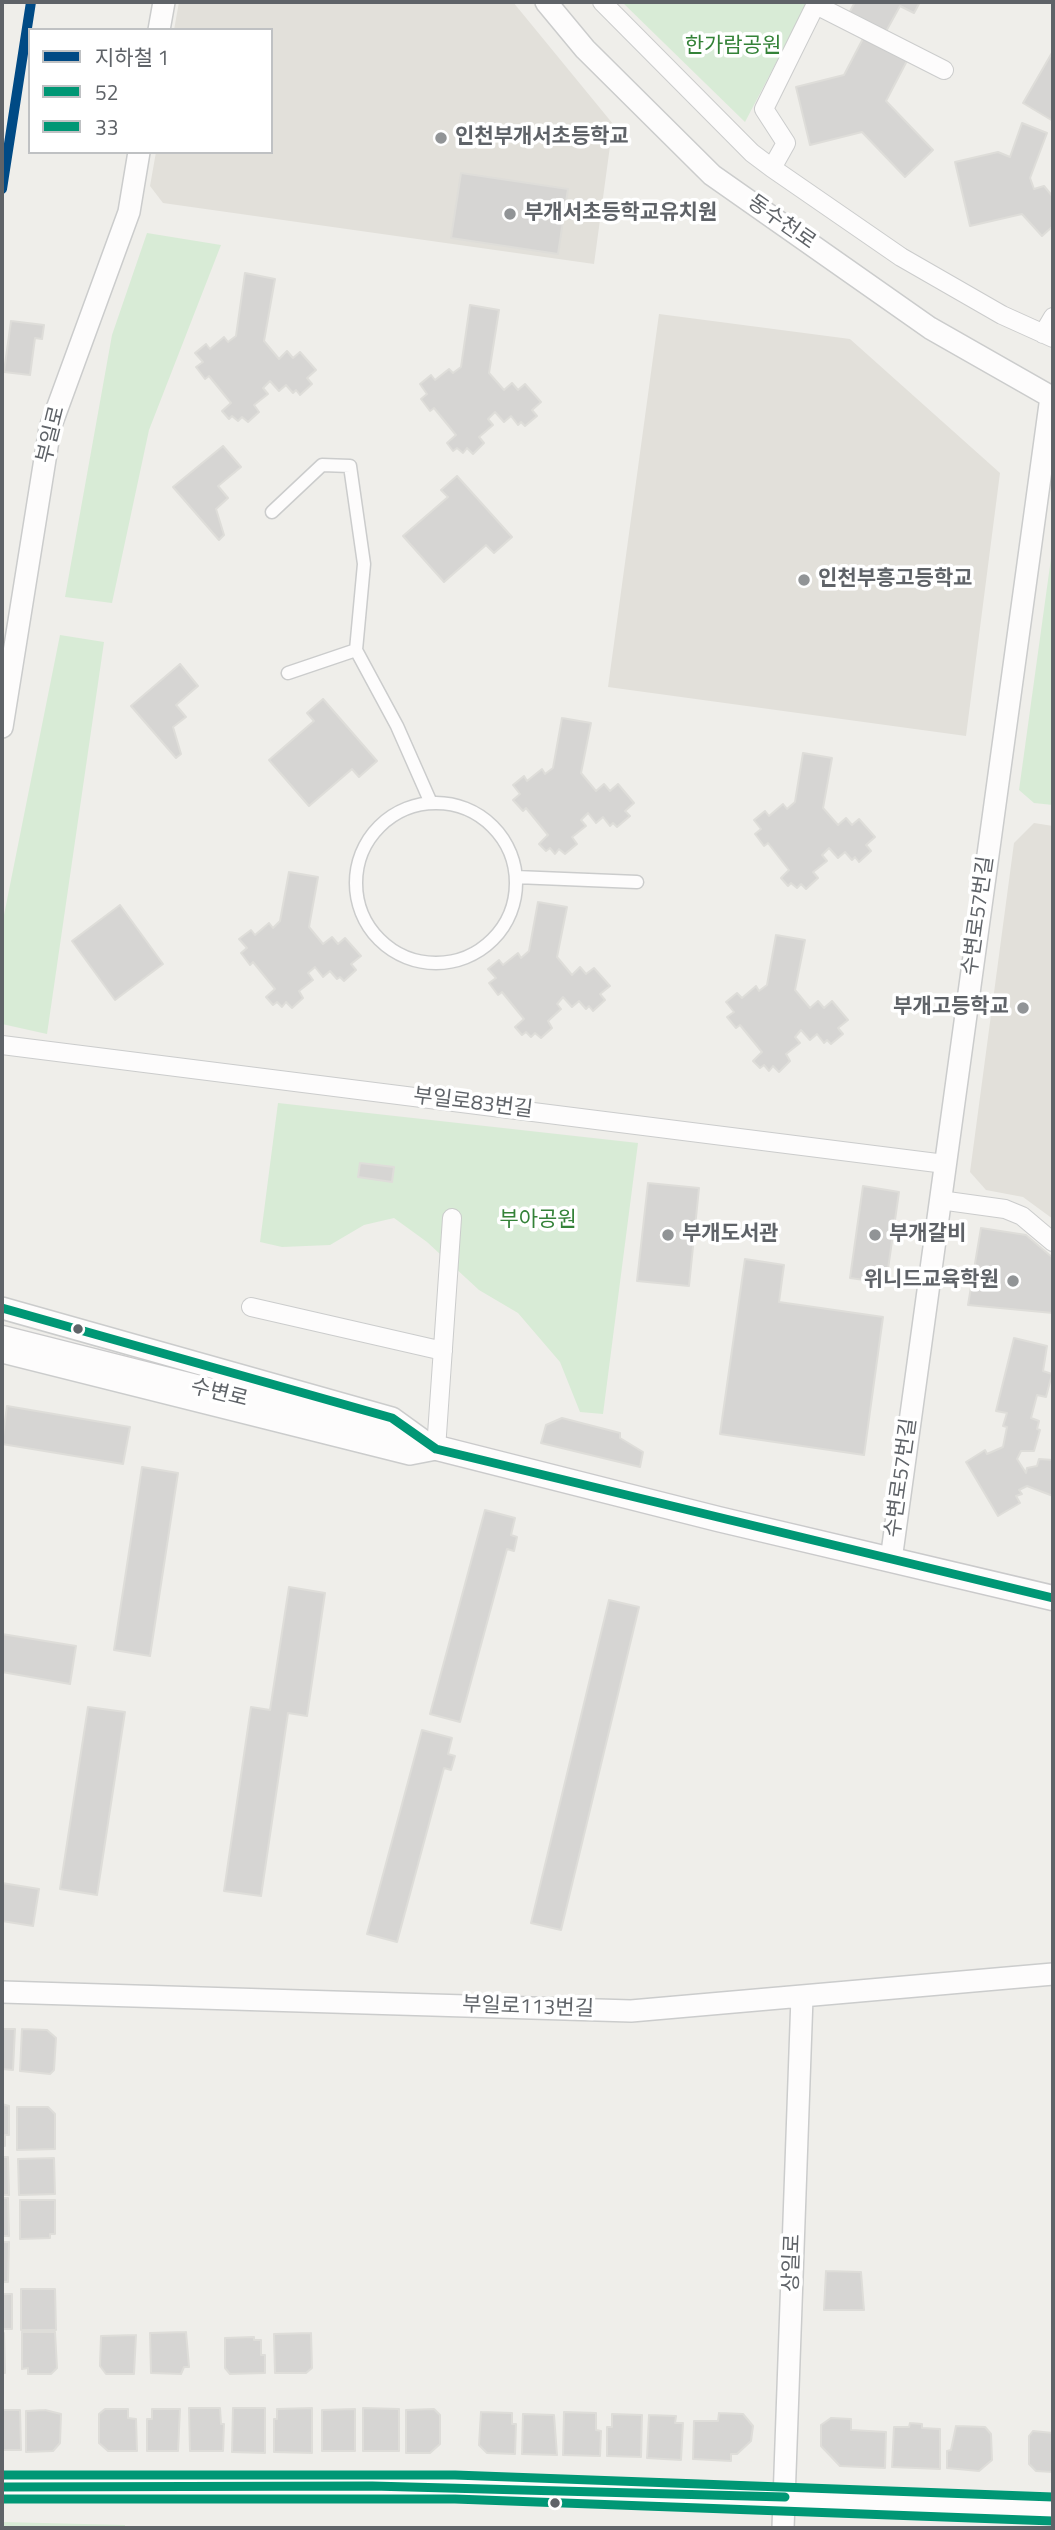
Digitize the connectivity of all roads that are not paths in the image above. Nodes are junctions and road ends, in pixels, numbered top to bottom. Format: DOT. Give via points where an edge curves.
graph roads {
  1 [pos="164,2"];
  2 [pos="546,2"];
  3 [pos="602,2"];
  4 [pos="816,3"];
  5 [pos="159,28"];
  6 [pos="944,70"];
  7 [pos="139,154"];
  8 [pos="772,168"];
  9 [pos="1053,317"];
  10 [pos="1048,336"];
  11 [pos="1052,398"];
  12 [pos="272,512"];
  13 [pos="356,650"];
  14 [pos="288,673"];
  15 [pos="2,727"];
  16 [pos="431,803"];
  17 [pos="516,877"];
  18 [pos="637,882"];
  19 [pos="2,1045"];
  20 [pos="945,1164"];
  21 [pos="940,1200"];
  22 [pos="452,1218"];
  23 [pos="1053,1242"];
  24 [pos="251,1307"];
  25 [pos="2,1308"];
  26 [pos="2,1338"];
  27 [pos="443,1351"];
  28 [pos="2,1352"];
  29 [pos="436,1449"];
  30 [pos="891,1560"];
  31 [pos="1053,1598"];
  32 [pos="1053,1974"];
  33 [pos="2,1992"];
  34 [pos="802,1997"];
  35 [pos="2,2487"];
  36 [pos="785,2497"];
  37 [pos="1053,2509"];
  38 [pos="783,2528"];
  1 -- 5 [label="street"];
  2 -- 11 [label="street, 동수천로" via="584,49 712,175 930,328"];
  3 -- 8 [label="street"];
  4 -- 6 [label="street"];
  4 -- 8 [label="street" via="764,109 786,142"];
  7 -- 15 [label="street, 부일로" via="129,212 50,428"];
  8 -- 10 [label="street" via="901,257"];
  9 -- 10 [label="street"];
  11 -- 20 [label="street, 수변로57번길"];
  12 -- 13 [label="street" via="322,465 350,466 364,564"];
  13 -- 14 [label="street"];
  13 -- 16 [label="street"];
  16 -- 17 [label="street" via="456,805 479,815 510,853"];
  16 -- 17 [label="street" via="405,809 382,823 365,844 357,870 357,897 365,922 383,944 406,958 432,964 459,960 483,948 502,929 513,904"];
  17 -- 18 [label="street"];
  19 -- 20 [label="street, 부일로83번길"];
  20 -- 21 [label="street, 수변로57번길"];
  21 -- 23 [label="street" via="1004,1209 1022,1216"];
  21 -- 30 [label="street, 수변로57번길"];
  22 -- 27 [label="street"];
  24 -- 27 [label="street"];
  25 -- 29 [label="street, 수변로" via="392,1418"];
  26 -- 29 [label="main road, 수변로"];
  27 -- 29 [label="street"];
  28 -- 29 [label="street, 수변로" via="410,1454"];
  29 -- 30 [label="main road, 수변로"];
  30 -- 31 [label="main road, 수변로"];
  32 -- 34 [label="street, 부일로113번길"];
  33 -- 34 [label="street, 부일로113번길" via="631,2011"];
  34 -- 36 [label="street, 상일로"];
  35 -- 36 [label="street" via="372,2486"];
  36 -- 37 [label="street"];
  36 -- 38 [label="street, 상일로"];
}
